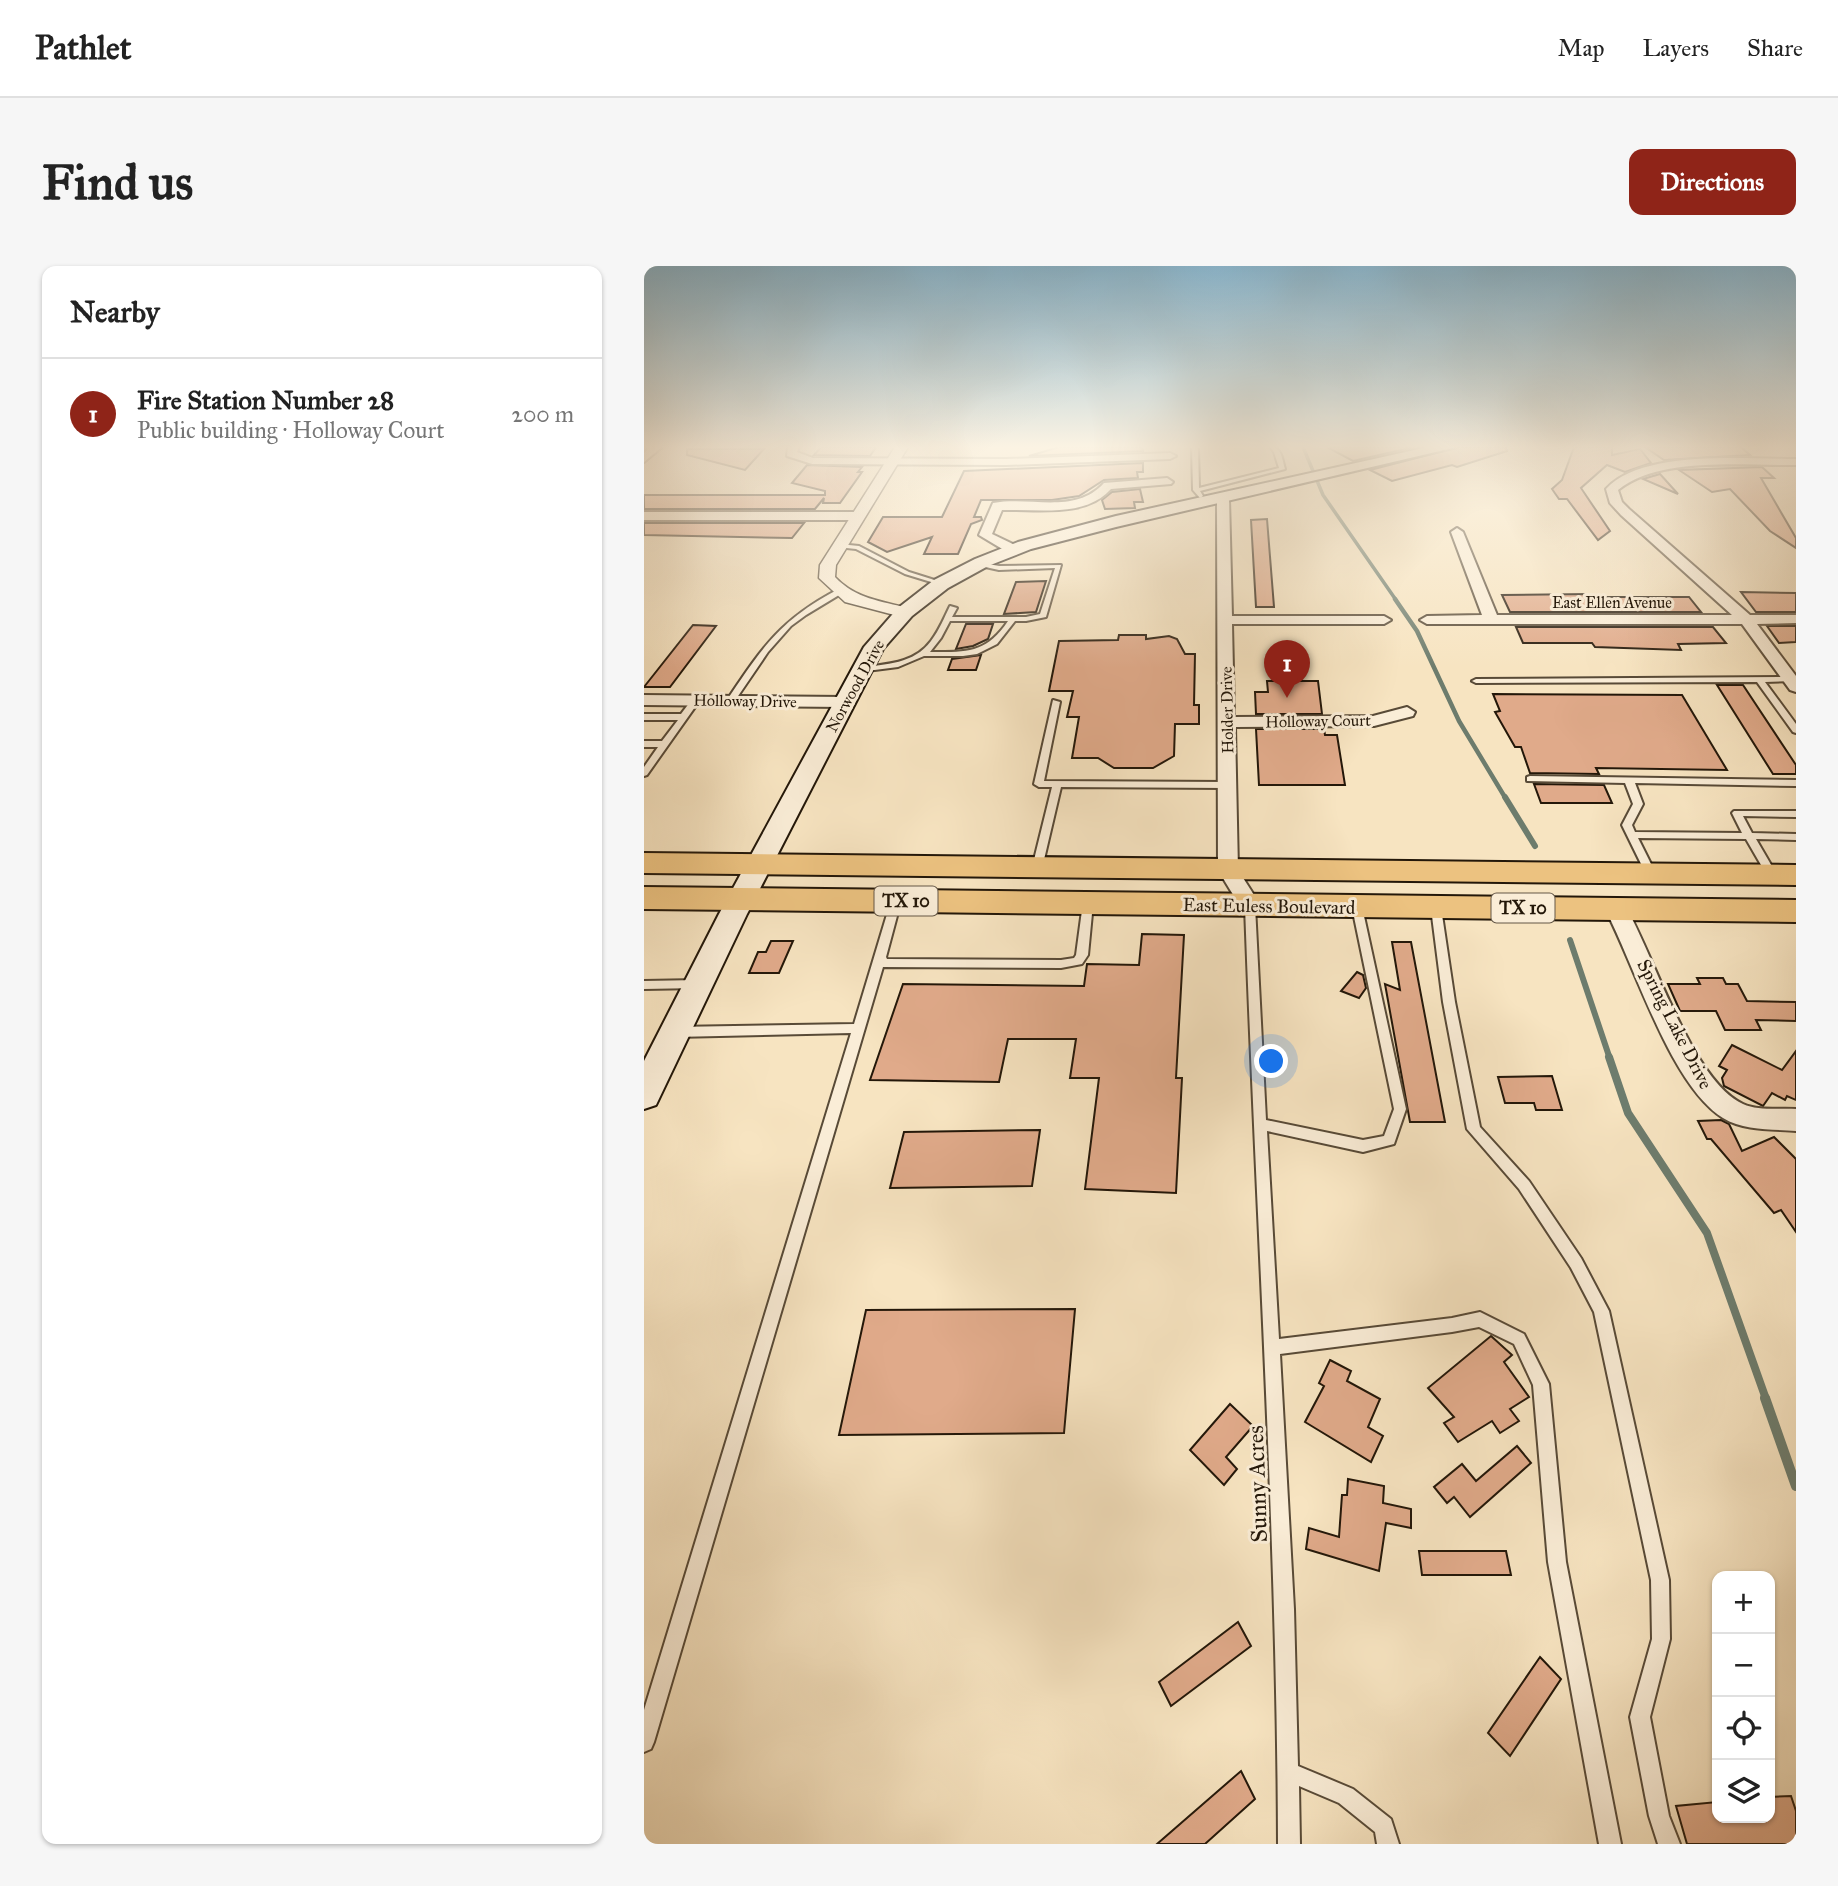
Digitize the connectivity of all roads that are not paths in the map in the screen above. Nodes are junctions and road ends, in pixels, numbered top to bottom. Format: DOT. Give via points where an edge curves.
graph roads {
  1 [pos="855,521"];
  2 [pos="991,521"];
  3 [pos="1131,521"];
  4 [pos="1215,521"];
  5 [pos="1635,521"];
  6 [pos="1457,532"];
  7 [pos="839,546"];
  8 [pos="1014,550"];
  9 [pos="978,564"];
  10 [pos="941,583"];
  11 [pos="840,592"];
  12 [pos="953,608"];
  13 [pos="902,612"];
  14 [pos="946,619"];
  15 [pos="1013,619"];
  16 [pos="1746,619"];
  17 [pos="1796,619"];
  18 [pos="1225,620"];
  19 [pos="1384,620"];
  20 [pos="1427,620"];
  21 [pos="1492,620"];
  22 [pos="921,654"];
  23 [pos="862,670"];
  24 [pos="1759,679"];
  25 [pos="1476,681"];
  26 [pos="1793,683"];
  27 [pos="644,700"];
  28 [pos="696,700"];
  29 [pos="731,700"];
  30 [pos="845,702"];
  31 [pos="1056,702"];
  32 [pos="1407,712"];
  33 [pos="644,717"];
  34 [pos="685,717"];
  35 [pos="1227,722"];
  36 [pos="1796,730"];
  37 [pos="644,744"];
  38 [pos="665,744"];
  39 [pos="644,773"];
  40 [pos="1530,779"];
  41 [pos="1629,780"];
  42 [pos="1796,783"];
  43 [pos="1056,784"];
  44 [pos="1228,785"];
  45 [pos="1796,814"];
  46 [pos="1632,835"];
  47 [pos="1749,836"];
  48 [pos="1796,837"];
  49 [pos="644,863"];
  50 [pos="760,863"];
  51 [pos="1037,868"];
  52 [pos="1228,870"];
  53 [pos="1651,874"];
  54 [pos="1784,875"];
  55 [pos="644,898"];
  56 [pos="741,899"];
  57 [pos="895,901"];
  58 [pos="1088,903"];
  59 [pos="1250,906"];
  60 [pos="1357,907"];
  61 [pos="1436,908"];
  62 [pos="1616,909"];
  63 [pos="1796,911"];
  64 [pos="880,957"];
  65 [pos="698,984"];
  66 [pos="644,985"];
  67 [pos="859,1028"];
  68 [pos="675,1032"];
  69 [pos="644,1095"];
  70 [pos="1796,1120"];
  71 [pos="1259,1124"];
  72 [pos="1274,1347"];
  73 [pos="644,1742"];
  74 [pos="1289,1772"];
  75 [pos="1289,1844"];
  76 [pos="1388,1844"];
  77 [pos="1609,1844"];
  78 [pos="1669,1844"];
  1 -- 7 [label="street"];
  2 -- 8 [label="street" via="985,535"];
  3 -- 8 [label="main road, Norwood Drive"];
  4 -- 18 [label="street, Holder Drive"];
  5 -- 16 [label="street"];
  6 -- 21 [label="street"];
  7 -- 10 [label="lane" via="857,547 907,573"];
  7 -- 11 [label="street" via="828,565 827,578"];
  8 -- 9 [label="main road, Norwood Drive"];
  9 -- 10 [label="main road, Norwood Drive"];
  9 -- 15 [label="lane" via="1059,566 1042,615"];
  10 -- 13 [label="main road, Norwood Drive"];
  11 -- 13 [label="street" via="861,604"];
  11 -- 29 [label="lane" via="811,605 784,626"];
  12 -- 14 [label="lane"];
  13 -- 23 [label="main road, Norwood Drive"];
  14 -- 15 [label="lane"];
  14 -- 22 [label="lane" via="930,648"];
  15 -- 22 [label="lane" via="995,645 973,653"];
  16 -- 17 [label="street, East Ellen Avenue"];
  16 -- 21 [label="street, East Ellen Avenue"];
  16 -- 26 [label="street"];
  18 -- 19 [label="street"];
  18 -- 35 [label="street, Holder Drive"];
  20 -- 21 [label="street, East Ellen Avenue"];
  22 -- 23 [label="lane" via="884,668"];
  23 -- 30 [label="main road, Norwood Drive"];
  24 -- 25 [label="lane"];
  24 -- 26 [label="lane"];
  24 -- 36 [label="lane"];
  27 -- 28 [label="street, Holloway Drive"];
  28 -- 29 [label="street, Holloway Drive"];
  28 -- 34 [label="lane"];
  29 -- 30 [label="street, Holloway Drive"];
  30 -- 50 [label="main road, Norwood Drive"];
  31 -- 43 [label="lane" via="1039,784"];
  32 -- 35 [label="street, Holloway Court" via="1374,721"];
  33 -- 34 [label="lane"];
  34 -- 38 [label="lane"];
  35 -- 44 [label="street, Holder Drive"];
  37 -- 38 [label="lane"];
  38 -- 39 [label="lane"];
  40 -- 41 [label="lane"];
  41 -- 42 [label="lane"];
  41 -- 46 [label="lane" via="1638,804 1627,825"];
  43 -- 44 [label="lane"];
  43 -- 51 [label="lane"];
  44 -- 52 [label="street, Holder Drive"];
  45 -- 47 [label="lane" via="1737,813"];
  46 -- 47 [label="lane"];
  46 -- 53 [label="lane"];
  47 -- 48 [label="lane"];
  47 -- 54 [label="lane"];
  49 -- 50 [label="main road, TX 10"];
  50 -- 51 [label="main road, East Euless Boulevard / TX 10"];
  50 -- 56 [label="main road, Norwood Drive"];
  51 -- 52 [label="main road, East Euless Boulevard / TX 10"];
  52 -- 53 [label="main road, East Euless Boulevard / TX 10"];
  52 -- 59 [label="street"];
  53 -- 54 [label="main road, East Euless Boulevard / TX 10"];
  55 -- 56 [label="main road, TX 10"];
  56 -- 57 [label="main road, East Euless Boulevard / TX 10"];
  56 -- 65 [label="main road, Norwood Drive"];
  57 -- 58 [label="main road, East Euless Boulevard / TX 10"];
  57 -- 64 [label="lane"];
  58 -- 59 [label="main road, East Euless Boulevard / TX 10"];
  58 -- 64 [label="lane" via="1078,961 884,962"];
  59 -- 60 [label="main road, East Euless Boulevard / TX 10"];
  59 -- 71 [label="lane, Sunny Acres"];
  60 -- 61 [label="main road, East Euless Boulevard / TX 10"];
  60 -- 71 [label="lane" via="1400,1109 1388,1140 1363,1146"];
  61 -- 62 [label="main road, East Euless Boulevard / TX 10"];
  61 -- 78 [label="lane" via="1474,1129 1524,1185 1576,1263 1601,1311 1660,1580 1661,1639 1640,1717 1659,1816"];
  62 -- 63 [label="main road, East Euless Boulevard / TX 10"];
  62 -- 70 [label="street, Spring Lake Drive" via="1695,1072 1714,1099 1745,1116"];
  64 -- 67 [label="lane"];
  65 -- 66 [label="lane"];
  65 -- 68 [label="main road, Norwood Drive"];
  67 -- 68 [label="lane"];
  67 -- 73 [label="lane"];
  68 -- 69 [label="main road, Norwood Drive"];
  71 -- 72 [label="lane, Sunny Acres"];
  72 -- 74 [label="lane, Sunny Acres"];
  72 -- 77 [label="lane" via="1480,1319 1518,1339 1541,1384 1558,1562"];
  74 -- 75 [label="lane, Sunny Acres"];
  74 -- 76 [label="lane" via="1346,1796 1384,1826"];
}
